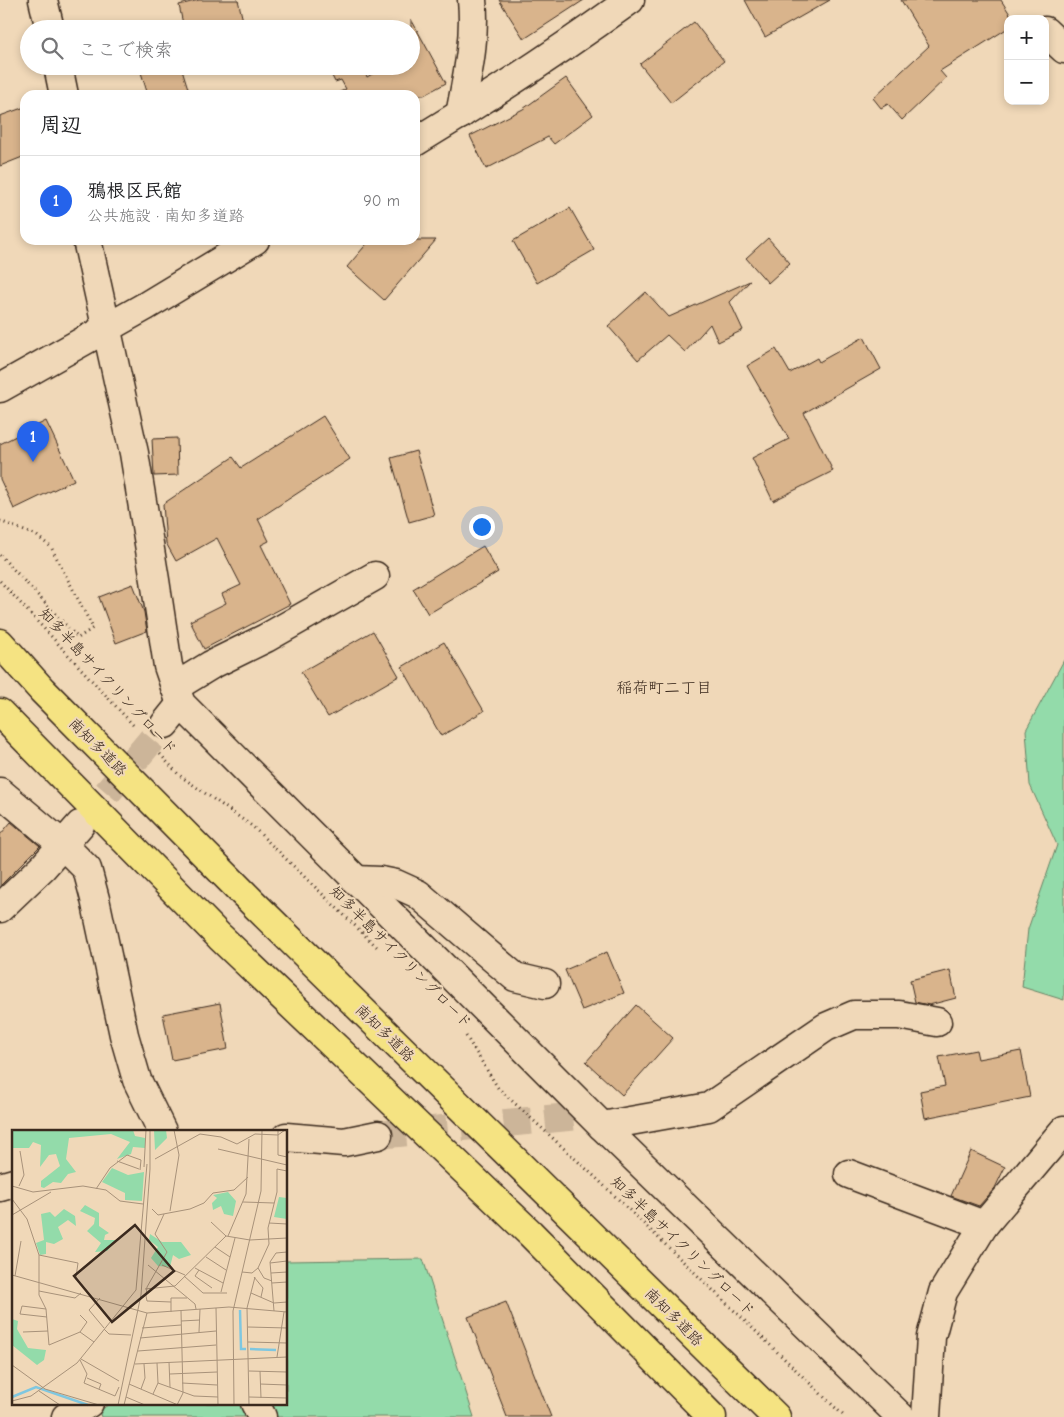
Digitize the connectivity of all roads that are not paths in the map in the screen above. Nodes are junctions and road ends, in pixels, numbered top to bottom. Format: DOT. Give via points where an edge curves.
graph roads {
  1 [pos="43,0"];
  2 [pos="472,0"];
  3 [pos="630,0"];
  4 [pos="48,20"];
  5 [pos="1049,35"];
  6 [pos="1064,49"];
  7 [pos="60,75"];
  8 [pos="63,90"];
  9 [pos="460,115"];
  10 [pos="420,139"];
  11 [pos="88,245"];
  12 [pos="247,245"];
  13 [pos="106,327"];
  14 [pos="0,388"];
  15 [pos="375,576"];
  16 [pos="0,643"];
  17 [pos="173,705"];
  18 [pos="0,713"];
  19 [pos="0,792"];
  20 [pos="71,835"];
  21 [pos="355,880"];
  22 [pos="0,908"];
  23 [pos="545,984"];
  24 [pos="937,1022"];
  25 [pos="602,1126"];
  26 [pos="161,1130"];
  27 [pos="1064,1130"];
  28 [pos="378,1135"];
  29 [pos="288,1137"];
  30 [pos="849,1174"];
  31 [pos="984,1225"];
  32 [pos="87,1404"];
  33 [pos="256,1404"];
  34 [pos="66,1417"];
  35 [pos="262,1417"];
  36 [pos="712,1417"];
  37 [pos="776,1417"];
  38 [pos="901,1417"];
  39 [pos="926,1417"];
  1 -- 4 [label="street"];
  2 -- 9 [label="street" via="472,46"];
  3 -- 9 [label="street"];
  5 -- 6 [label="street"];
  7 -- 8 [label="street"];
  9 -- 10 [label="street"];
  11 -- 13 [label="street"];
  12 -- 13 [label="street"];
  13 -- 14 [label="street"];
  13 -- 17 [label="street" via="134,453"];
  15 -- 17 [label="street" via="212,665"];
  16 -- 37 [label="highway, 南知多道路" via="42,690 252,903"];
  17 -- 21 [label="street"];
  18 -- 36 [label="highway" via="220,937 530,1233"];
  19 -- 20 [label="street"];
  20 -- 22 [label="street"];
  20 -- 26 [label="street" via="87,869 137,1080"];
  21 -- 23 [label="street" via="396,884 418,894 515,977"];
  21 -- 25 [label="street"];
  24 -- 25 [label="street" via="898,1015 854,1015 826,1028 709,1107"];
  25 -- 38 [label="street"];
  27 -- 31 [label="street"];
  28 -- 29 [label="street" via="344,1142"];
  30 -- 31 [label="street"];
  31 -- 39 [label="street" via="943,1292 931,1337"];
  32 -- 34 [label="street"];
  33 -- 35 [label="street"];
}
